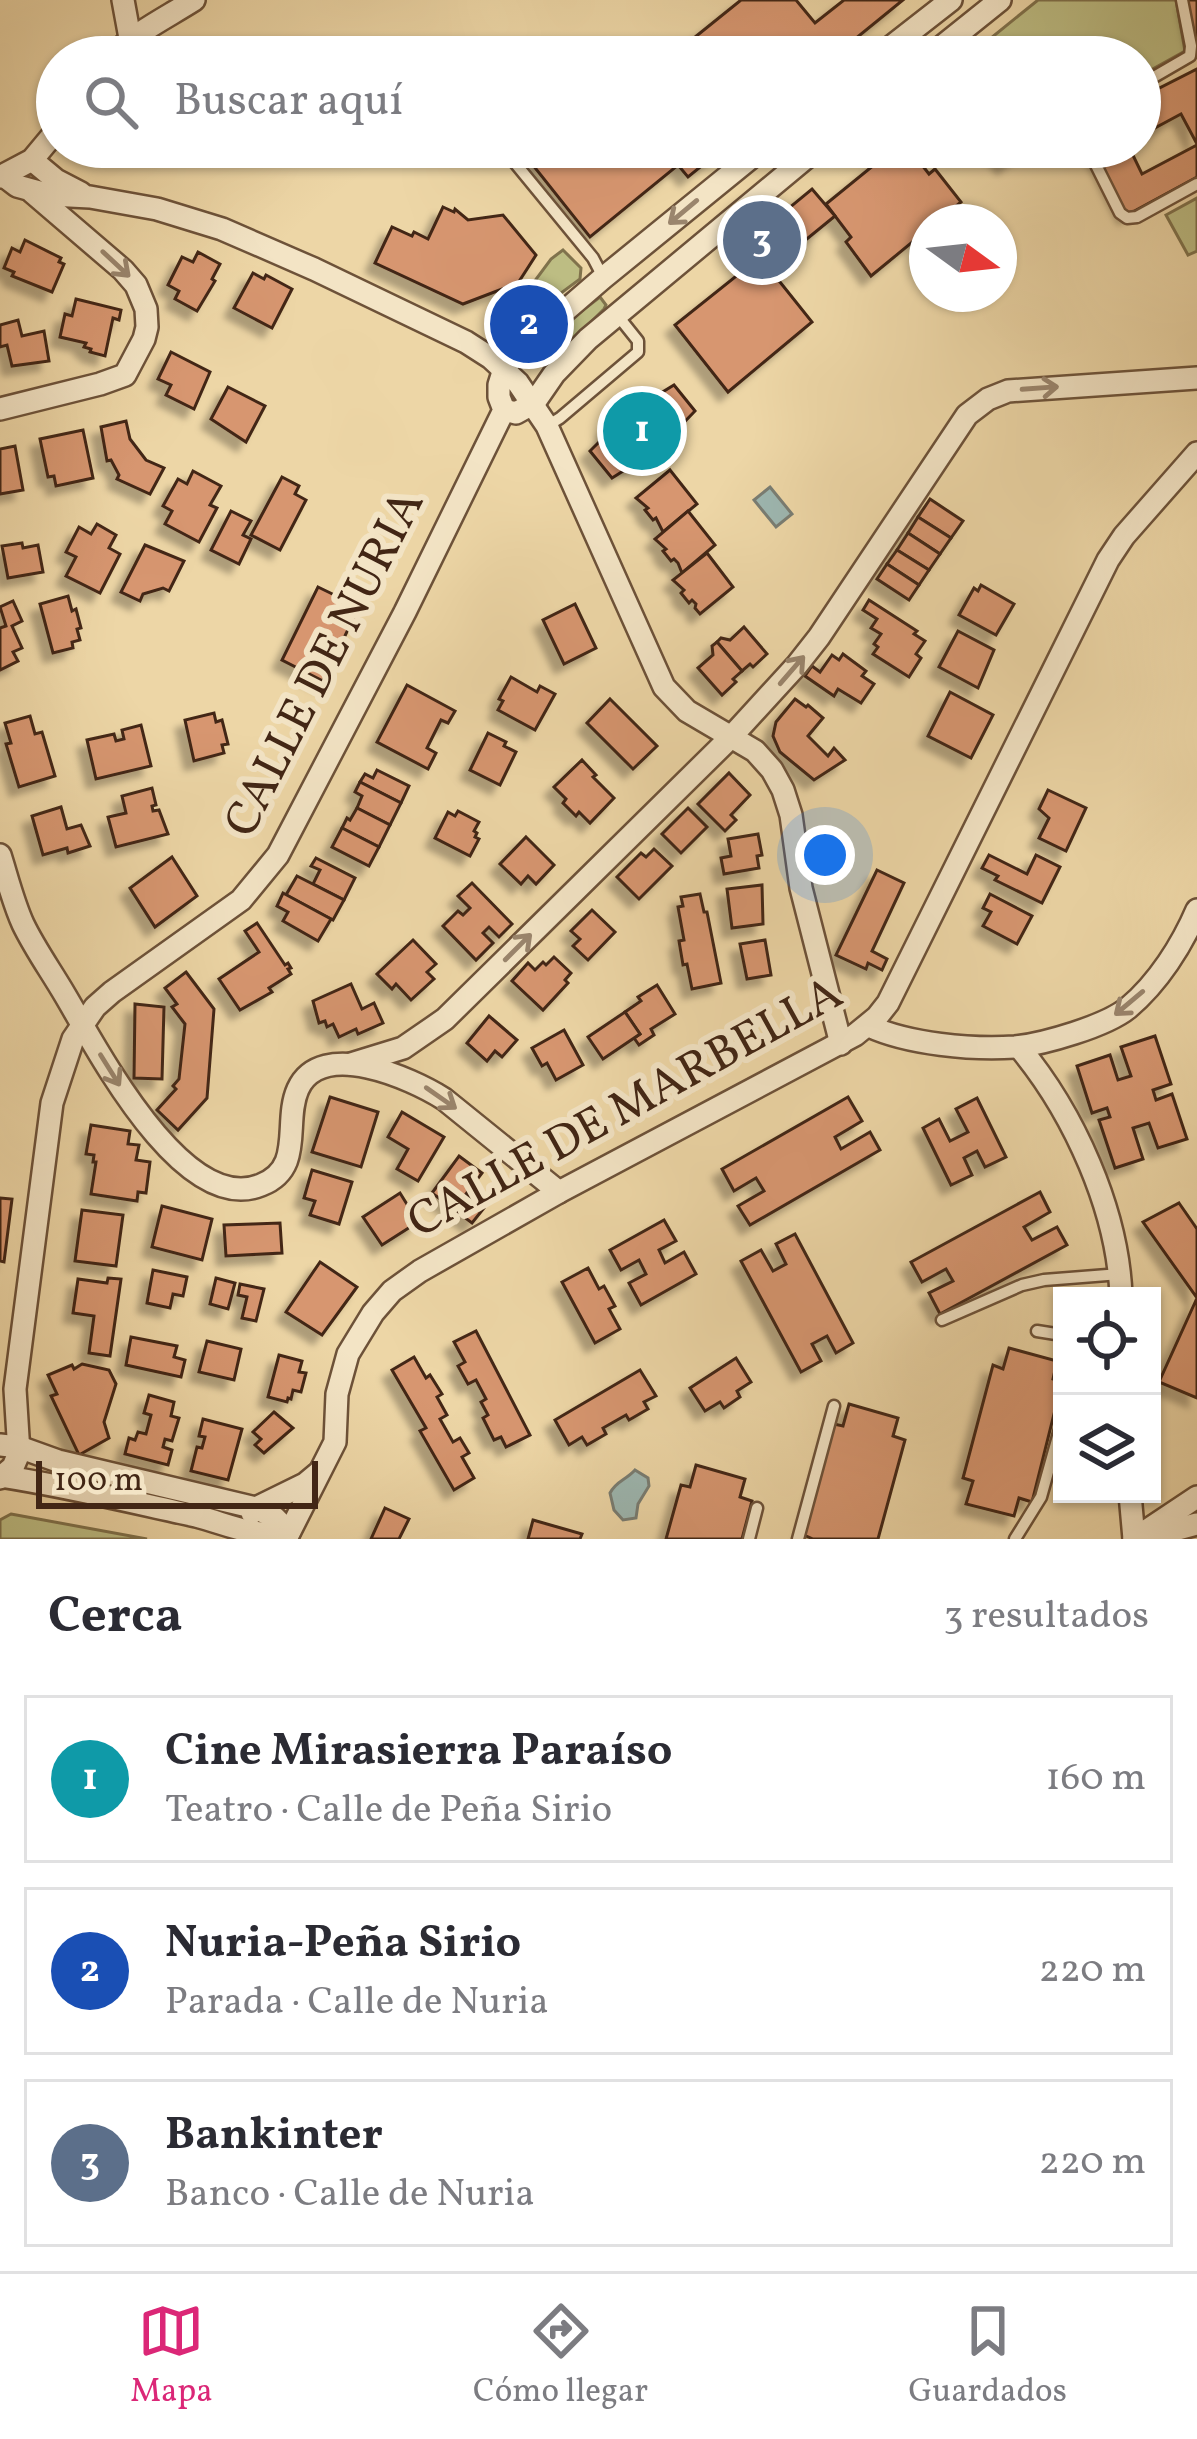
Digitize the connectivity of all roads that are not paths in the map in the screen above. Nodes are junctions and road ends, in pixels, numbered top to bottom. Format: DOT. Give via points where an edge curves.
graph roads {
  1 [pos="124,0"];
  2 [pos="194,0"];
  3 [pos="1182,0"];
  4 [pos="988,3"];
  5 [pos="944,6"];
  6 [pos="959,32"];
  7 [pos="130,36"];
  8 [pos="133,36"];
  9 [pos="905,36"];
  10 [pos="954,36"];
  11 [pos="1161,73"];
  12 [pos="36,155"];
  13 [pos="32,160"];
  14 [pos="36,163"];
  15 [pos="42,168"];
  16 [pos="519,168"];
  17 [pos="738,168"];
  18 [pos="795,168"];
  19 [pos="1098,168"];
  20 [pos="2,176"];
  21 [pos="1197,184"];
  22 [pos="27,188"];
  23 [pos="90,196"];
  24 [pos="603,278"];
  25 [pos="620,312"];
  26 [pos="548,325"];
  27 [pos="572,355"];
  28 [pos="504,369"];
  29 [pos="1197,378"];
  30 [pos="534,403"];
  31 [pos="0,409"];
  32 [pos="504,410"];
  33 [pos="547,426"];
  34 [pos="1197,453"];
  35 [pos="732,736"];
  36 [pos="0,855"];
  37 [pos="1197,910"];
  38 [pos="11,925"];
  39 [pos="82,1025"];
  40 [pos="869,1026"];
  41 [pos="841,1043"];
  42 [pos="1018,1047"];
  43 [pos="351,1064"];
  44 [pos="559,1192"];
  45 [pos="1121,1285"];
  46 [pos="941,1320"];
  47 [pos="1037,1330"];
  48 [pos="1053,1333"];
  49 [pos="15,1389"];
  50 [pos="834,1406"];
  51 [pos="0,1432"];
  52 [pos="10,1446"];
  53 [pos="1053,1454"];
  54 [pos="326,1465"];
  55 [pos="1,1477"];
  56 [pos="1197,1497"];
  57 [pos="1131,1503"];
  58 [pos="256,1508"];
  59 [pos="757,1508"];
  60 [pos="1197,1524"];
  61 [pos="288,1535"];
  62 [pos="253,1536"];
  63 [pos="749,1539"];
  64 [pos="798,1539"];
  65 [pos="1015,1539"];
  66 [pos="1135,1539"];
  1 -- 7 [label="street"];
  2 -- 8 [label="street"];
  3 -- 11 [label="lane" via="1190,56"];
  4 -- 6 [label="street"];
  5 -- 6 [label="street"];
  5 -- 9 [label="street"];
  6 -- 10 [label="street"];
  12 -- 13 [label="street"];
  13 -- 14 [label="street"];
  13 -- 20 [label="street"];
  15 -- 23 [label="street"];
  16 -- 24 [label="lane"];
  17 -- 24 [label="street, one-way"];
  18 -- 25 [label="street"];
  19 -- 21 [label="lane" via="1127,218"];
  20 -- 22 [label="street"];
  22 -- 23 [label="street"];
  22 -- 31 [label="street, one-way" via="131,278 147,327 125,375"];
  23 -- 28 [label="street" via="222,229 466,342"];
  24 -- 25 [label="street" via="618,290"];
  24 -- 26 [label="street"];
  25 -- 27 [label="street"];
  25 -- 33 [label="lane" via="638,352"];
  26 -- 27 [label="street" via="550,341"];
  26 -- 28 [label="street"];
  27 -- 30 [label="street"];
  28 -- 30 [label="street"];
  28 -- 32 [label="street, CALLE DE NURIA"];
  35 -- 29 [label="street, one-way" via="819,637 968,415 988,399"];
  30 -- 32 [label="street"];
  30 -- 33 [label="street"];
  32 -- 39 [label="street, CALLE DE NURIA" via="278,856 241,899 112,992"];
  33 -- 35 [label="street" via="664,688"];
  34 -- 40 [label="street, CALLE DE MARBELLA" via="1108,560 888,1003"];
  35 -- 41 [label="street" via="755,751 783,790"];
  43 -- 35 [label="street, one-way" via="403,1048 445,1019"];
  36 -- 38 [label="street"];
  37 -- 42 [label="street, one-way" via="1158,976 1127,1009 1094,1027"];
  38 -- 39 [label="street"];
  39 -- 43 [label="street, one-way" via="159,1140 198,1172 241,1190 268,1183 283,1168 295,1096 309,1073"];
  39 -- 49 [label="street, CALLE DE NURIA" via="52,1103"];
  40 -- 41 [label="street, CALLE DE MARBELLA"];
  40 -- 42 [label="street" via="922,1041"];
  41 -- 44 [label="street, CALLE DE MARBELLA"];
  42 -- 45 [label="street" via="1090,1167 1111,1221"];
  43 -- 44 [label="street, one-way" via="444,1099"];
  44 -- 54 [label="street, CALLE DE MARBELLA" via="420,1271 373,1313 348,1354"];
  45 -- 46 [label="lane" via="1044,1280"];
  47 -- 48 [label="lane"];
  49 -- 51 [label="street"];
  49 -- 52 [label="street, CALLE DE NURIA"];
  50 -- 64 [label="lane"];
  52 -- 55 [label="street" via="16,1461"];
  52 -- 58 [label="street"];
  53 -- 65 [label="lane" via="1041,1497"];
  54 -- 58 [label="street"];
  54 -- 61 [label="street, CALLE DE MARBELLA"];
  55 -- 62 [label="street" via="214,1520"];
  56 -- 66 [label="street"];
  57 -- 66 [label="street"];
  58 -- 61 [label="street"];
  58 -- 62 [label="street"];
  59 -- 63 [label="lane"];
  60 -- 66 [label="street"];
  61 -- 62 [label="street"];
}
